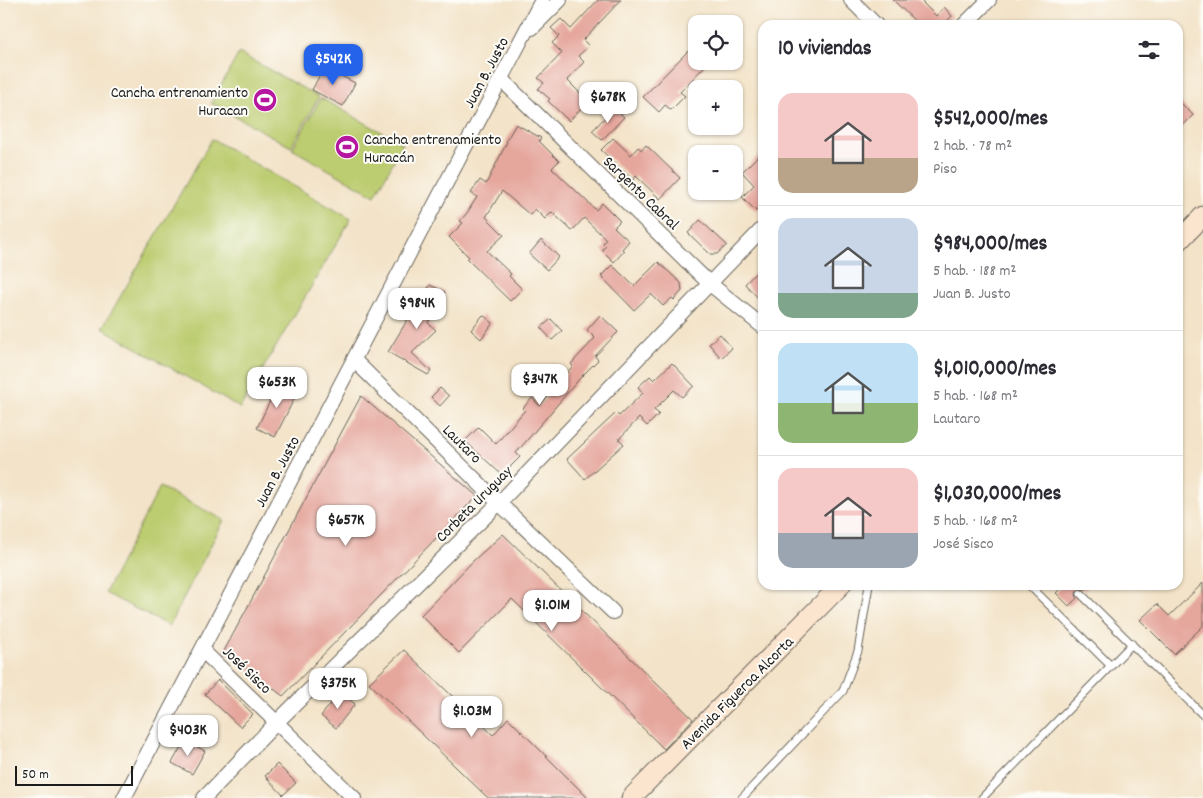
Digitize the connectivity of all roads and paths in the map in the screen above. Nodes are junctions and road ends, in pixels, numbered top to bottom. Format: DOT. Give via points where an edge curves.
graph roads {
  1 [pos="542,0"];
  2 [pos="560,0"];
  3 [pos="850,0"];
  4 [pos="989,0"];
  5 [pos="871,20"];
  6 [pos="969,20"];
  7 [pos="521,39"];
  8 [pos="501,79"];
  9 [pos="1203,216"];
  10 [pos="758,233"];
  11 [pos="1183,237"];
  12 [pos="709,283"];
  13 [pos="758,323"];
  14 [pos="354,360"];
  15 [pos="499,503"];
  16 [pos="836,590"];
  17 [pos="868,590"];
  18 [pos="1034,590"];
  19 [pos="1081,594"];
  20 [pos="613,612"];
  21 [pos="1132,644"];
  22 [pos="202,650"];
  23 [pos="1111,666"];
  24 [pos="1203,715"];
  25 [pos="277,722"];
  26 [pos="124,798"];
  27 [pos="204,798"];
  28 [pos="354,798"];
  29 [pos="631,798"];
  30 [pos="742,798"];
  31 [pos="982,798"];
  1 -- 7 [label="street, Juan B. Justo"];
  2 -- 7 [label="street"];
  3 -- 5 [label="street"];
  4 -- 6 [label="street"];
  7 -- 8 [label="street, Juan B. Justo"];
  8 -- 12 [label="street, Sargento Cabral"];
  8 -- 14 [label="street, Juan B. Justo"];
  9 -- 11 [label="main road"];
  10 -- 12 [label="street, Corbeta Uruguay"];
  12 -- 13 [label="street, Sargento Cabral"];
  12 -- 15 [label="street, Corbeta Uruguay"];
  14 -- 15 [label="street, Lautaro"];
  14 -- 22 [label="street, Juan B. Justo"];
  15 -- 20 [label="street, Lautaro"];
  15 -- 25 [label="street, Corbeta Uruguay"];
  16 -- 29 [label="main road, Avenida Figueroa Alcorta"];
  17 -- 30 [label="lane" via="858,651 843,691"];
  18 -- 23 [label="lane"];
  19 -- 21 [label="lane"];
  21 -- 23 [label="lane"];
  21 -- 24 [label="lane"];
  22 -- 25 [label="street, José Sisco"];
  22 -- 26 [label="street, Juan B. Justo"];
  23 -- 31 [label="lane"];
  25 -- 27 [label="street, Corbeta Uruguay"];
  25 -- 28 [label="street, José Sisco"];
}
